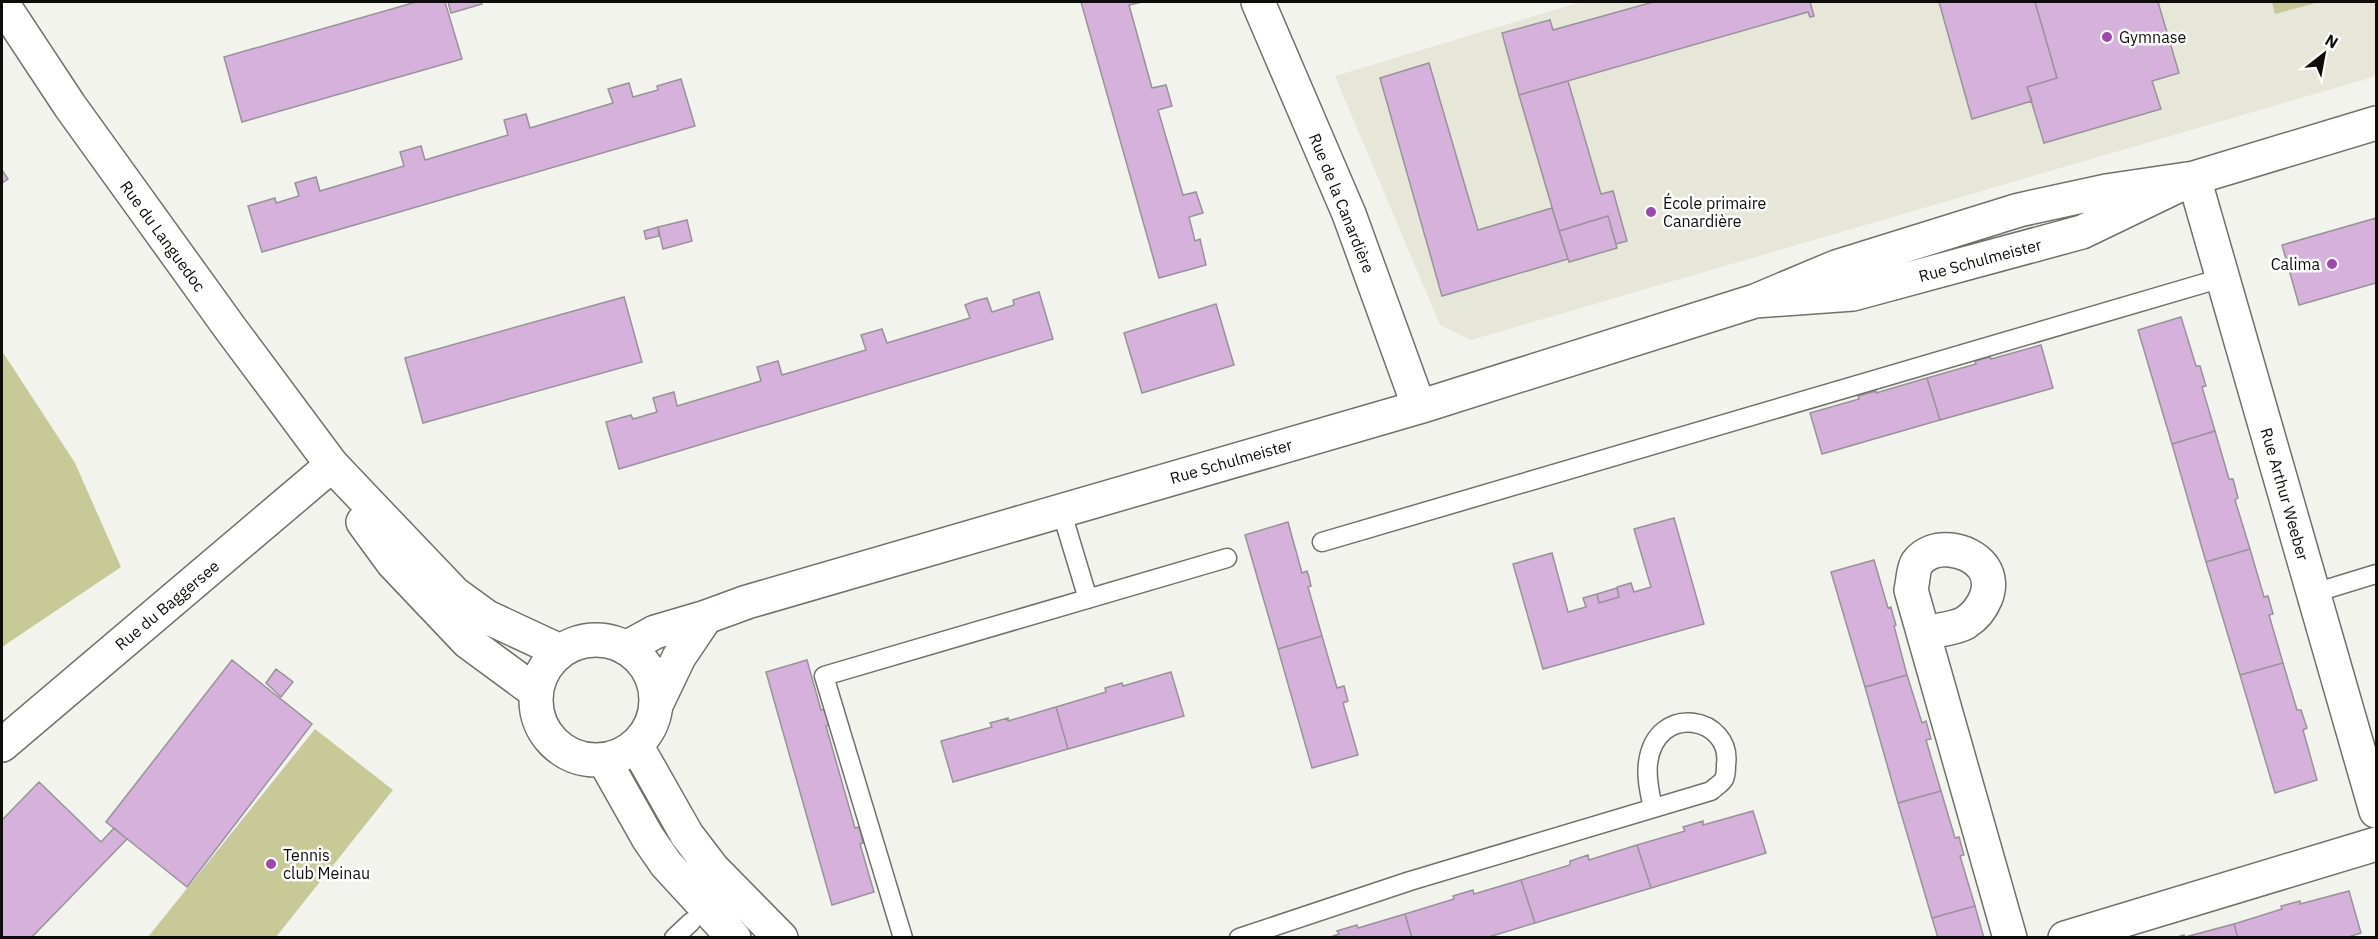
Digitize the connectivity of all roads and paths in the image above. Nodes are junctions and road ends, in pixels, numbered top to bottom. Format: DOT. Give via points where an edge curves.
graph roads {
  1 [pos="1258,2"];
  2 [pos="2,3"];
  3 [pos="2376,123"];
  4 [pos="2194,178"];
  5 [pos="2222,278"];
  6 [pos="1419,406"];
  7 [pos="332,465"];
  8 [pos="1061,510"];
  9 [pos="1322,542"];
  10 [pos="1227,558"];
  11 [pos="2376,574"];
  12 [pos="2314,593"];
  13 [pos="1088,599"];
  14 [pos="706,617"];
  15 [pos="1924,633"];
  16 [pos="626,648"];
  17 [pos="560,651"];
  18 [pos="536,692"];
  19 [pos="656,705"];
  20 [pos="2,745"];
  21 [pos="636,745"];
  22 [pos="603,760"];
  23 [pos="1653,808"];
  24 [pos="2376,811"];
  25 [pos="2376,844"];
  26 [pos="691,922"];
  27 [pos="674,938"];
  28 [pos="734,938"];
  29 [pos="781,938"];
  30 [pos="903,938"];
  31 [pos="1239,938"];
  32 [pos="2010,938"];
  33 [pos="2065,938"];
  1 -- 6 [label="street, Rue de la Canardière" via="1349,214"];
  2 -- 7 [label="street, Rue du Languedoc" via="70,106"];
  3 -- 4 [label="street, Rue Schulmeister"];
  4 -- 5 [label="street, Rue Arthur Weeber"];
  4 -- 6 [label="street, Rue Schulmeister" via="2106,191 2019,210 1836,267 1755,301"];
  5 -- 9 [label="lane"];
  5 -- 12 [label="street, Rue Arthur Weeber"];
  6 -- 8 [label="street, Rue Schulmeister"];
  7 -- 17 [label="street, Rue du Languedoc" via="454,592 487,617"];
  7 -- 18 [label="street, Rue du Languedoc" via="351,505 393,563 468,642"];
  7 -- 20 [label="street, Rue du Baggersee"];
  8 -- 13 [label="lane"];
  8 -- 14 [label="street, Rue Schulmeister"];
  10 -- 13 [label="lane"];
  11 -- 12 [label="lane"];
  12 -- 24 [label="street, Rue Arthur Weeber"];
  13 -- 30 [label="lane" via="824,676"];
  14 -- 16 [label="street, Rue Schulmeister" via="655,632"];
  14 -- 19 [label="street" via="678,657"];
  15 -- 32 [label="street"];
  16 -- 17 [label="street" via="610,641 593,640"];
  16 -- 19 [label="street" via="650,672"];
  17 -- 18 [label="street" via="540,676"];
  18 -- 22 [label="street" via="536,710 553,743 567,753"];
  19 -- 21 [label="street" via="646,734"];
  21 -- 22 [label="street"];
  21 -- 29 [label="street" via="687,835 713,868"];
  22 -- 28 [label="street" via="666,864"];
  23 -- 23 [label="lane" via="1711,791 1724,778 1728,757 1719,736 1701,723 1681,721 1653,743 1648,763"];
  23 -- 31 [label="lane" via="1410,881"];
  25 -- 33 [label="street"];
  26 -- 27 [label="lane"];
}
